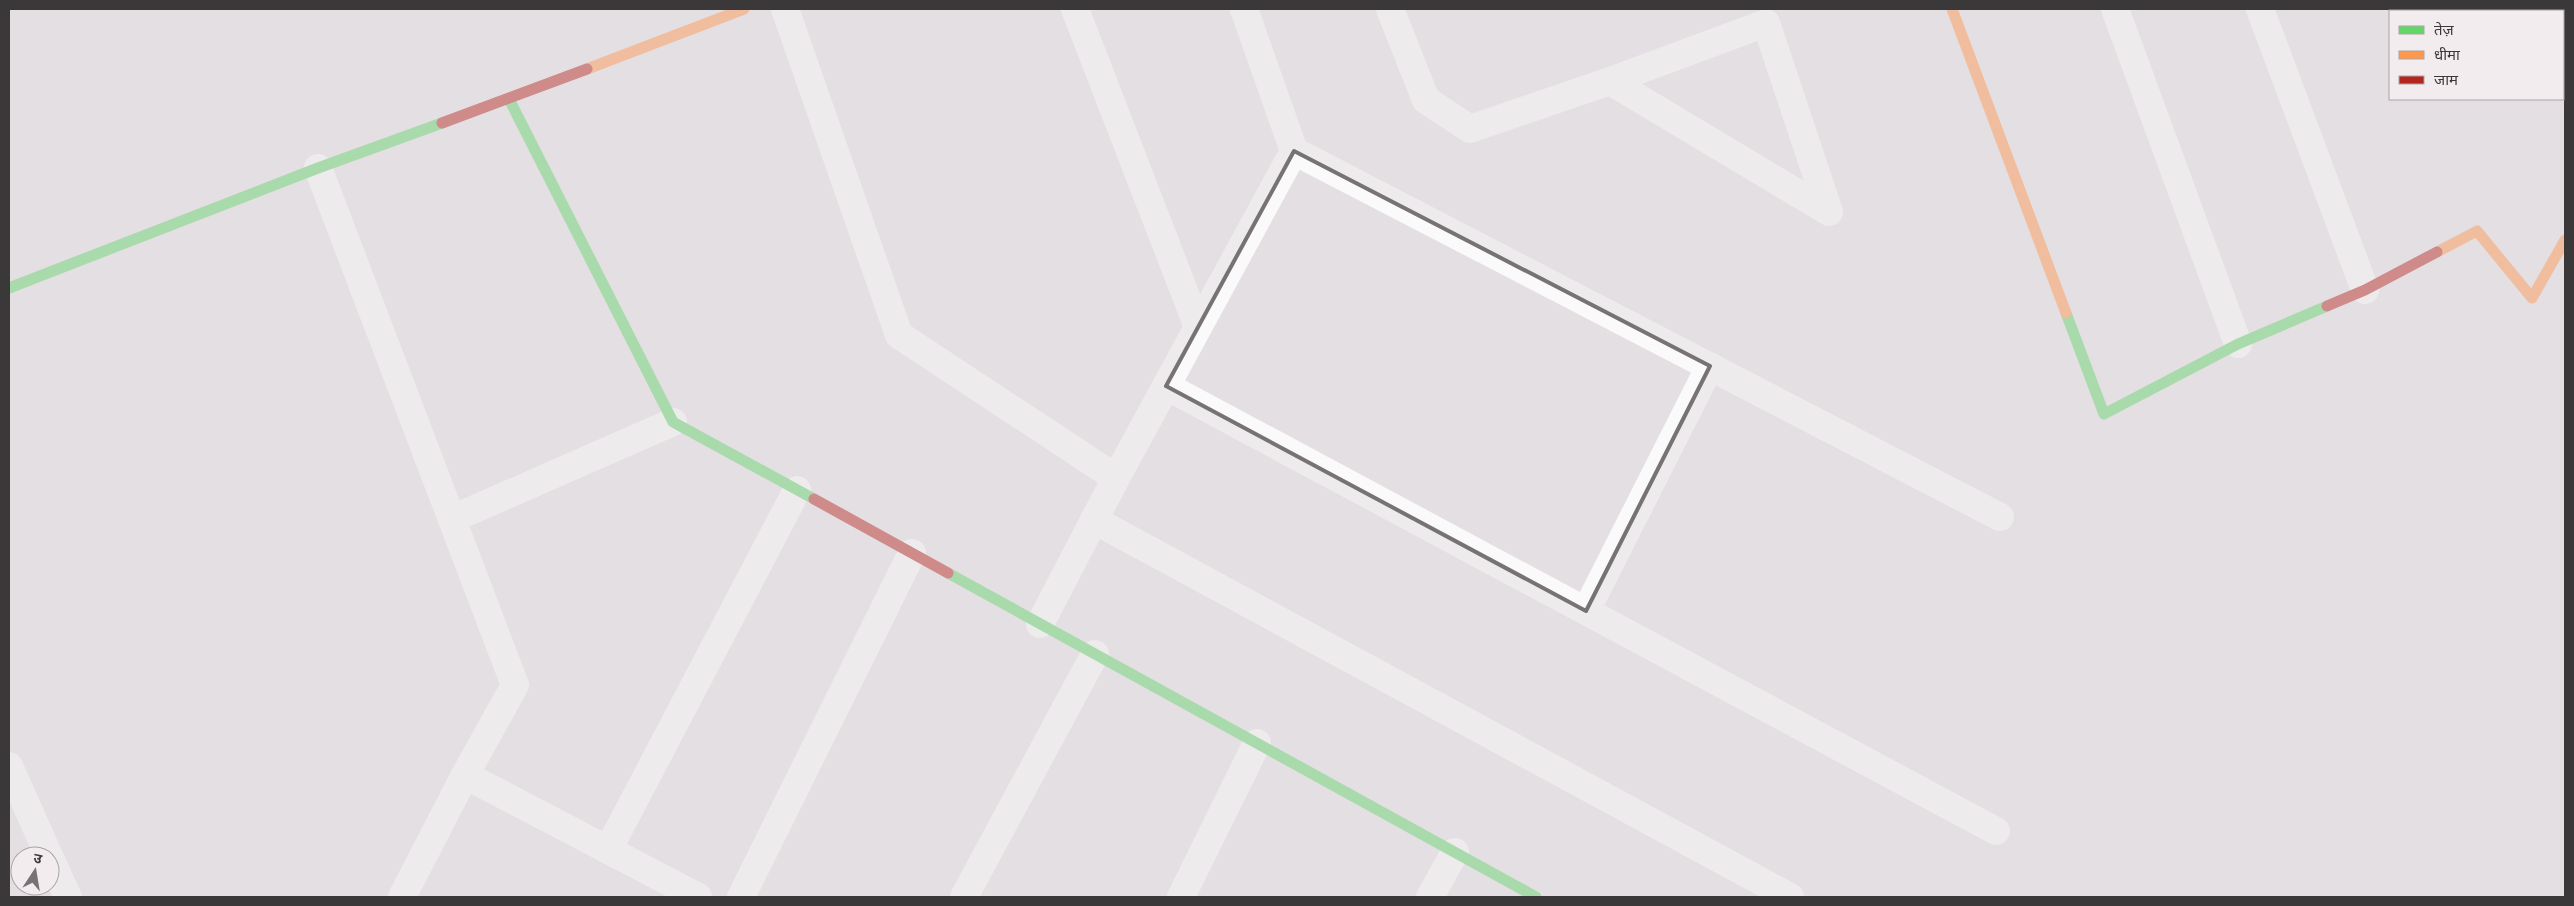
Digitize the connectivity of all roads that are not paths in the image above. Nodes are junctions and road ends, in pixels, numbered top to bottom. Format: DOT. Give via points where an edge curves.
graph roads {
  1 [pos="744,9"];
  2 [pos="785,9"];
  3 [pos="1074,9"];
  4 [pos="1244,9"];
  5 [pos="1390,9"];
  6 [pos="1952,9"];
  7 [pos="2115,9"];
  8 [pos="2260,9"];
  9 [pos="1610,81"];
  10 [pos="509,100"];
  11 [pos="1294,152"];
  12 [pos="318,168"];
  13 [pos="2565,240"];
  14 [pos="9,288"];
  15 [pos="2365,290"];
  16 [pos="1198,328"];
  17 [pos="2238,344"];
  18 [pos="1710,366"];
  19 [pos="1166,386"];
  20 [pos="673,422"];
  21 [pos="1116,478"];
  22 [pos="797,490"];
  23 [pos="2000,517"];
  24 [pos="452,519"];
  25 [pos="1094,520"];
  26 [pos="912,553"];
  27 [pos="1586,611"];
  28 [pos="1040,624"];
  29 [pos="1095,654"];
  30 [pos="1257,744"];
  31 [pos="9,766"];
  32 [pos="465,776"];
  33 [pos="1996,831"];
  34 [pos="45,846"];
  35 [pos="608,850"];
  36 [pos="1455,852"];
  37 [pos="60,879"];
  38 [pos="68,897"];
  39 [pos="402,897"];
  40 [pos="698,897"];
  41 [pos="741,897"];
  42 [pos="964,897"];
  43 [pos="1181,897"];
  44 [pos="1430,897"];
  45 [pos="1536,897"];
  46 [pos="1790,897"];
  1 -- 10 [label="street"];
  2 -- 21 [label="street" via="899,335"];
  3 -- 16 [label="street"];
  4 -- 11 [label="street"];
  5 -- 9 [label="street" via="1426,100 1470,129"];
  6 -- 17 [label="street" via="2104,414"];
  7 -- 17 [label="street"];
  8 -- 15 [label="street"];
  9 -- 9 [label="street" via="1762,172 1829,212 1766,23"];
  10 -- 12 [label="street"];
  10 -- 20 [label="street"];
  11 -- 16 [label="street"];
  11 -- 18 [label="street"];
  12 -- 14 [label="street"];
  12 -- 24 [label="street"];
  13 -- 15 [label="street" via="2532,298 2477,231"];
  15 -- 17 [label="street"];
  16 -- 19 [label="street"];
  18 -- 23 [label="street"];
  18 -- 27 [label="street"];
  19 -- 21 [label="street"];
  19 -- 27 [label="street"];
  20 -- 22 [label="street"];
  20 -- 24 [label="street"];
  21 -- 25 [label="street"];
  22 -- 26 [label="street"];
  22 -- 35 [label="street"];
  24 -- 32 [label="street" via="515,685"];
  25 -- 28 [label="street"];
  25 -- 46 [label="street"];
  26 -- 28 [label="street"];
  26 -- 41 [label="street"];
  27 -- 33 [label="street"];
  28 -- 29 [label="street"];
  29 -- 30 [label="street"];
  29 -- 42 [label="street"];
  30 -- 36 [label="street"];
  30 -- 43 [label="street"];
  31 -- 34 [label="street"];
  32 -- 35 [label="street"];
  32 -- 39 [label="street"];
  35 -- 40 [label="street"];
  36 -- 44 [label="street"];
  36 -- 45 [label="street"];
  37 -- 38 [label="street"];
}
